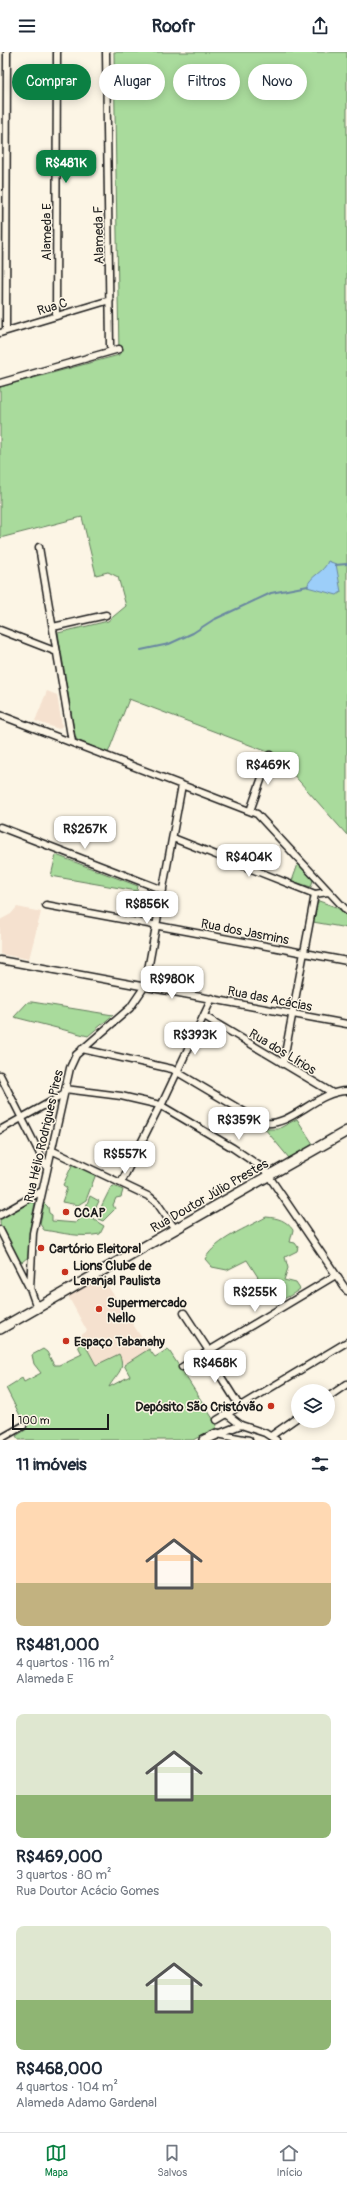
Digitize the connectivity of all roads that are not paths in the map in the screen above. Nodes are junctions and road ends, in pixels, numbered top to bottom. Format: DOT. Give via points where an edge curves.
graph roads {
  1 [pos="7,52"];
  2 [pos="57,52"];
  3 [pos="106,52"];
  4 [pos="110,300"];
  5 [pos="56,316"];
  6 [pos="3,332"];
  7 [pos="110,346"];
  8 [pos="119,349"];
  9 [pos="0,383"];
  10 [pos="40,547"];
  11 [pos="106,615"];
  12 [pos="53,627"];
  13 [pos="0,630"];
  14 [pos="57,652"];
  15 [pos="0,715"];
  16 [pos="72,742"];
  17 [pos="270,755"];
  18 [pos="182,785"];
  19 [pos="250,811"];
  20 [pos="0,827"];
  21 [pos="173,838"];
  22 [pos="163,890"];
  23 [pos="328,892"];
  24 [pos="315,894"];
  25 [pos="46,905"];
  26 [pos="347,911"];
  27 [pos="156,926"];
  28 [pos="303,953"];
  29 [pos="0,960"];
  30 [pos="347,961"];
  31 [pos="145,986"];
  32 [pos="212,998"];
  33 [pos="292,1014"];
  34 [pos="204,1016"];
  35 [pos="347,1024"];
  36 [pos="82,1049"];
  37 [pos="283,1064"];
  38 [pos="178,1071"];
  39 [pos="0,1075"];
  40 [pos="347,1091"];
  41 [pos="64,1092"];
  42 [pos="331,1092"];
  43 [pos="161,1105"];
  44 [pos="22,1118"];
  45 [pos="0,1130"];
  46 [pos="347,1131"];
  47 [pos="51,1150"];
  48 [pos="47,1168"];
  49 [pos="270,1175"];
  50 [pos="121,1183"];
  51 [pos="42,1191"];
  52 [pos="0,1215"];
  53 [pos="174,1229"];
  54 [pos="0,1230"];
  55 [pos="31,1260"];
  56 [pos="17,1263"];
  57 [pos="336,1275"];
  58 [pos="30,1288"];
  59 [pos="347,1291"];
  60 [pos="37,1308"];
  61 [pos="184,1313"];
  62 [pos="0,1329"];
  63 [pos="347,1342"];
  64 [pos="208,1352"];
  65 [pos="182,1367"];
  66 [pos="347,1384"];
  67 [pos="335,1392"];
  68 [pos="240,1406"];
  69 [pos="228,1415"];
  70 [pos="291,1423"];
  71 [pos="241,1425"];
  72 [pos="23,1426"];
  73 [pos="227,1430"];
  74 [pos="217,1434"];
  75 [pos="273,1438"];
  76 [pos="0,1439"];
  77 [pos="204,1440"];
  78 [pos="249,1440"];
  1 -- 6 [label="street"];
  2 -- 5 [label="street, Alameda E"];
  3 -- 4 [label="street, Alameda F"];
  4 -- 5 [label="street, Rua C"];
  4 -- 7 [label="street, Alameda F"];
  5 -- 6 [label="street, Rua C"];
  8 -- 9 [label="street"];
  10 -- 12 [label="street"];
  11 -- 12 [label="street"];
  12 -- 14 [label="street"];
  13 -- 14 [label="street"];
  14 -- 16 [label="street"];
  15 -- 16 [label="street"];
  16 -- 18 [label="street"];
  17 -- 19 [label="street"];
  18 -- 19 [label="street"];
  18 -- 21 [label="street, Rua Hélio Rodrigues Pires"];
  19 -- 23 [label="street" via="262,819"];
  20 -- 22 [label="street"];
  21 -- 22 [label="street, Rua Hélio Rodrigues Pires"];
  21 -- 24 [label="street"];
  22 -- 27 [label="street, Rua Hélio Rodrigues Pires"];
  23 -- 24 [label="street"];
  23 -- 26 [label="street"];
  24 -- 28 [label="street"];
  25 -- 27 [label="street, Rua dos Jasmins"];
  27 -- 28 [label="street, Rua dos Jasmins"];
  27 -- 31 [label="street, Rua Hélio Rodrigues Pires"];
  28 -- 30 [label="street, Rua dos Jasmins"];
  28 -- 33 [label="street"];
  29 -- 31 [label="street, Rua das Acácias"];
  31 -- 32 [label="street, Rua das Acácias"];
  31 -- 36 [label="street, Rua Hélio Rodrigues Pires" via="130,1008"];
  32 -- 33 [label="street, Rua das Acácias"];
  32 -- 34 [label="street"];
  33 -- 35 [label="street, Rua das Acácias"];
  33 -- 37 [label="street"];
  34 -- 37 [label="street, Rua dos Lírios"];
  34 -- 38 [label="street"];
  36 -- 38 [label="street"];
  36 -- 41 [label="street, Rua Hélio Rodrigues Pires" via="71,1064"];
  37 -- 42 [label="street, Rua dos Lírios"];
  38 -- 42 [label="street" via="257,1121 268,1124 280,1121"];
  38 -- 43 [label="street"];
  39 -- 44 [label="street"];
  40 -- 42 [label="street"];
  41 -- 43 [label="street" via="121,1096"];
  41 -- 44 [label="street"];
  41 -- 47 [label="street, Rua Hélio Rodrigues Pires"];
  43 -- 49 [label="street" via="233,1148"];
  43 -- 50 [label="street"];
  44 -- 45 [label="street"];
  44 -- 48 [label="street"];
  46 -- 49 [label="street, Rua Doutor Júlio Prestes"];
  47 -- 48 [label="street, Rua Hélio Rodrigues Pires"];
  47 -- 50 [label="street"];
  48 -- 51 [label="street, Rua Hélio Rodrigues Pires"];
  49 -- 53 [label="street, Rua Doutor Júlio Prestes"];
  49 -- 57 [label="street"];
  50 -- 53 [label="street" via="153,1199"];
  51 -- 52 [label="street"];
  51 -- 55 [label="street, Rua Hélio Rodrigues Pires" via="34,1226"];
  53 -- 60 [label="street, Rua Doutor Júlio Prestes"];
  54 -- 56 [label="street"];
  55 -- 56 [label="street" via="26,1264"];
  55 -- 58 [label="street, Rua Hélio Rodrigues Pires"];
  56 -- 58 [label="street"];
  57 -- 59 [label="street"];
  57 -- 64 [label="street"];
  58 -- 60 [label="street, Rua Hélio Rodrigues Pires"];
  60 -- 62 [label="street, Rua Doutor Júlio Prestes"];
  61 -- 64 [label="street"];
  63 -- 68 [label="street"];
  64 -- 65 [label="street"];
  64 -- 68 [label="street"];
  66 -- 67 [label="street"];
  68 -- 69 [label="street"];
  69 -- 71 [label="street"];
  69 -- 73 [label="street" via="219,1419"];
  70 -- 75 [label="street"];
  71 -- 73 [label="street"];
  71 -- 75 [label="street"];
  72 -- 76 [label="street"];
  73 -- 74 [label="street"];
  74 -- 77 [label="street"];
  74 -- 78 [label="street"];
}
